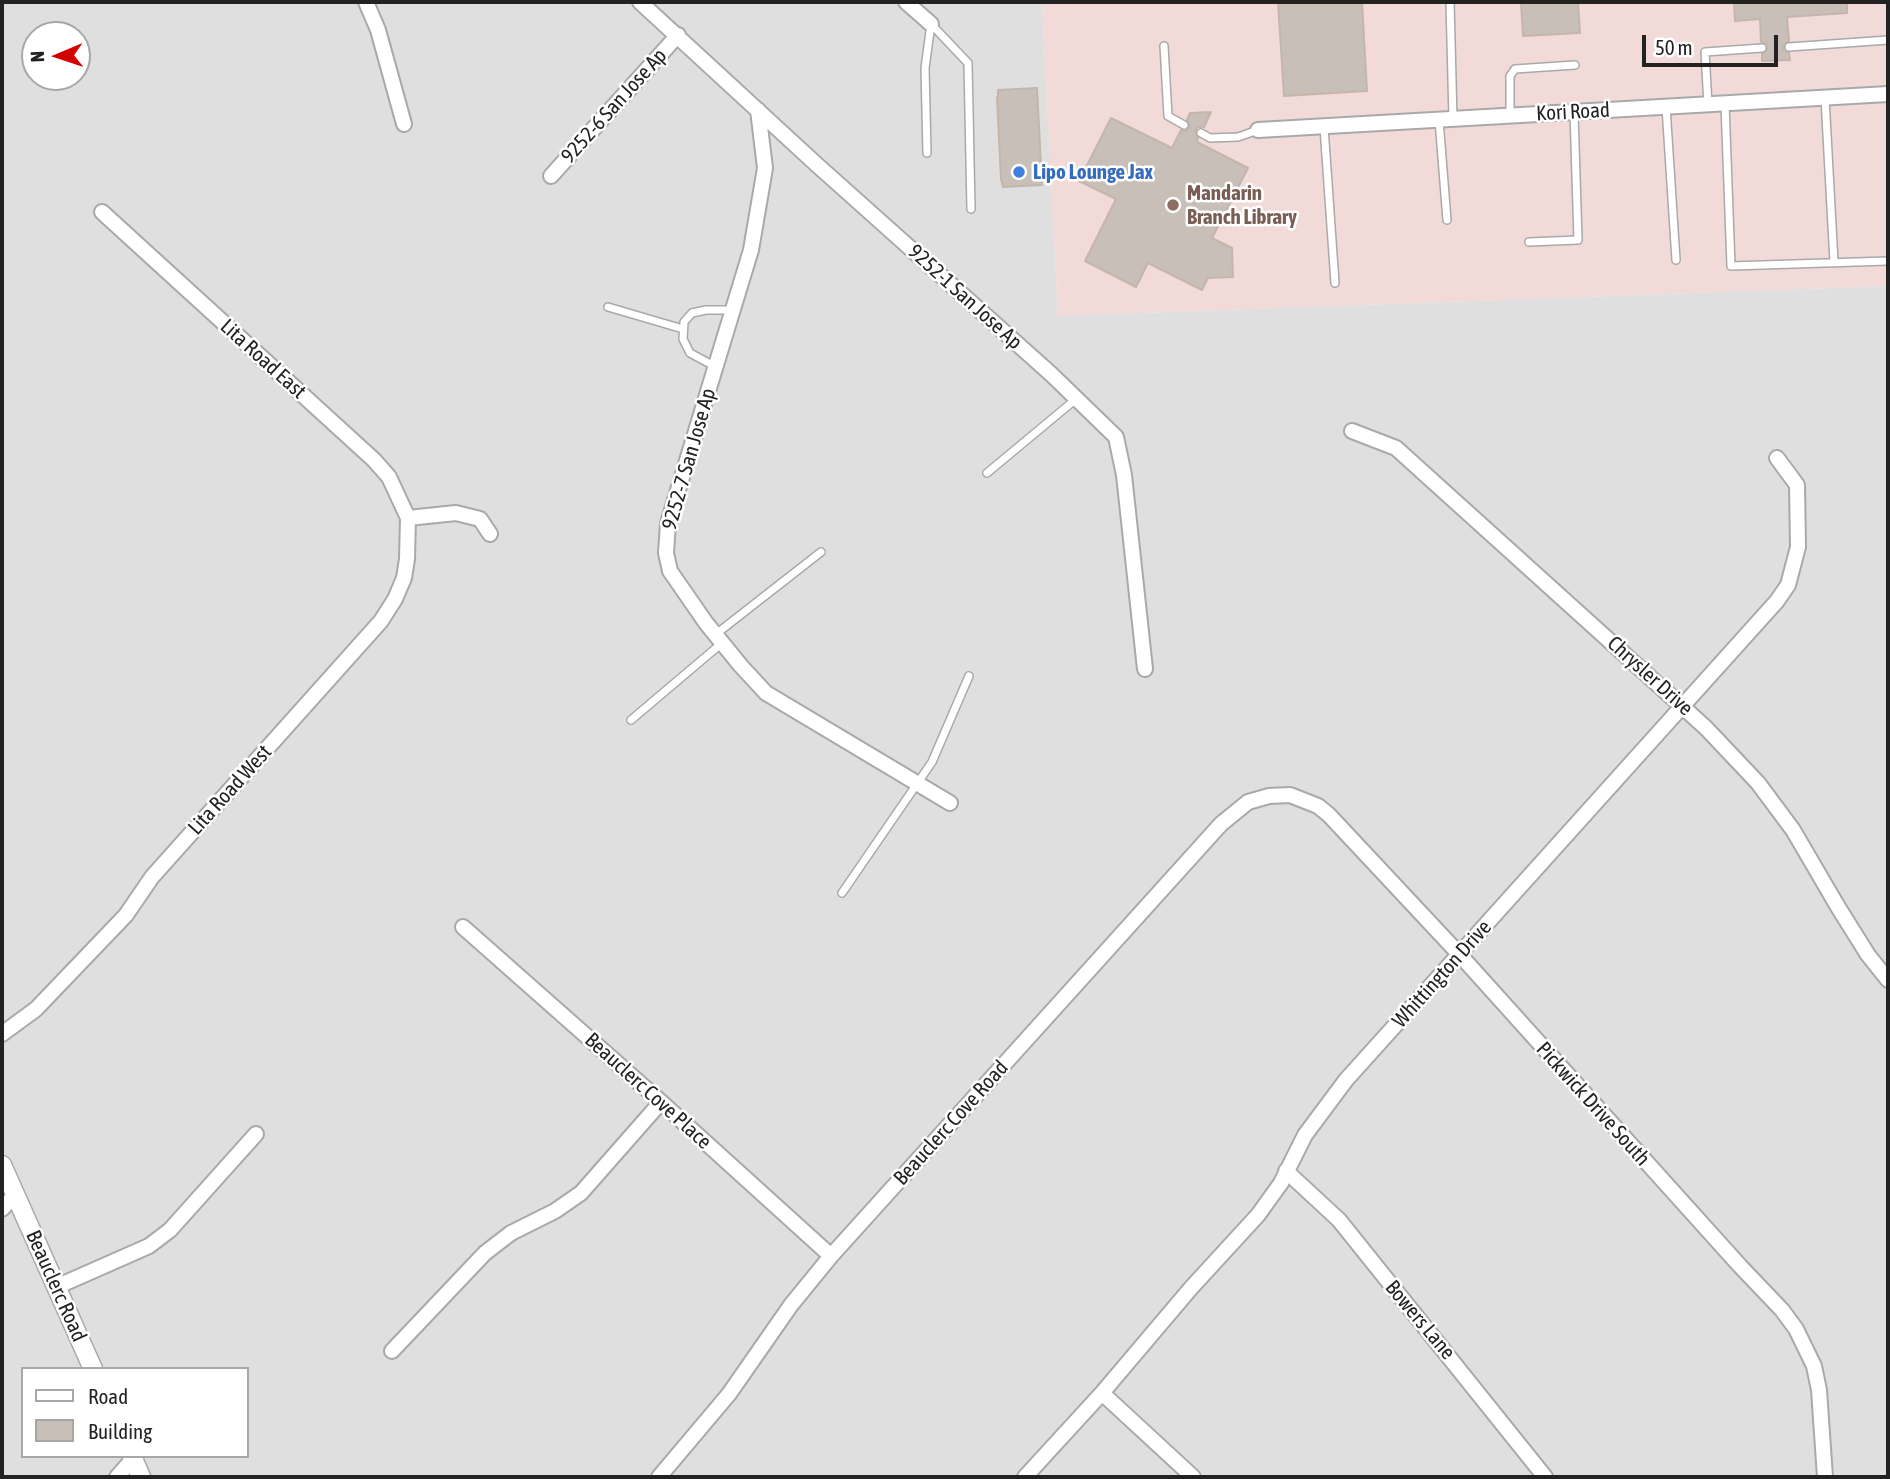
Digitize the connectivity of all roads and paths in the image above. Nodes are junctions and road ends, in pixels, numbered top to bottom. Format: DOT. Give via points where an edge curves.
graph roads {
  1 [pos="366,2"];
  2 [pos="640,2"];
  3 [pos="906,2"];
  4 [pos="1450,2"];
  5 [pos="931,24"];
  6 [pos="678,35"];
  7 [pos="1888,40"];
  8 [pos="1164,46"];
  9 [pos="1789,47"];
  10 [pos="1762,48"];
  11 [pos="1575,65"];
  12 [pos="1888,94"];
  13 [pos="1825,98"];
  14 [pos="1709,104"];
  15 [pos="1725,104"];
  16 [pos="1666,107"];
  17 [pos="758,110"];
  18 [pos="1574,112"];
  19 [pos="1510,116"];
  20 [pos="1446,120"];
  21 [pos="404,124"];
  22 [pos="1184,125"];
  23 [pos="1324,127"];
  24 [pos="1258,130"];
  25 [pos="1201,133"];
  26 [pos="927,153"];
  27 [pos="551,176"];
  28 [pos="971,209"];
  29 [pos="102,212"];
  30 [pos="1447,220"];
  31 [pos="1529,242"];
  32 [pos="1676,260"];
  33 [pos="1888,261"];
  34 [pos="1834,262"];
  35 [pos="1335,283"];
  36 [pos="608,307"];
  37 [pos="733,310"];
  38 [pos="683,329"];
  39 [pos="716,367"];
  40 [pos="1076,399"];
  41 [pos="1352,431"];
  42 [pos="1776,458"];
  43 [pos="987,473"];
  44 [pos="408,518"];
  45 [pos="490,534"];
  46 [pos="821,552"];
  47 [pos="718,639"];
  48 [pos="1144,668"];
  49 [pos="969,677"];
  50 [pos="1682,706"];
  51 [pos="631,720"];
  52 [pos="918,784"];
  53 [pos="1269,796"];
  54 [pos="950,803"];
  55 [pos="842,893"];
  56 [pos="463,927"];
  57 [pos="1460,955"];
  58 [pos="1888,980"];
  59 [pos="2,1034"];
  60 [pos="661,1102"];
  61 [pos="256,1134"];
  62 [pos="2,1165"];
  63 [pos="1286,1171"];
  64 [pos="15,1195"];
  65 [pos="2,1209"];
  66 [pos="831,1256"];
  67 [pos="56,1287"];
  68 [pos="392,1351"];
  69 [pos="92,1367"];
  70 [pos="1102,1393"];
  71 [pos="132,1458"];
  72 [pos="117,1477"];
  73 [pos="141,1477"];
  74 [pos="659,1477"];
  75 [pos="1025,1477"];
  76 [pos="1193,1477"];
  77 [pos="1545,1477"];
  78 [pos="1825,1477"];
  1 -- 21 [label="street" via="379,30"];
  2 -- 6 [label="street, 9252-1 San Jose Ap"];
  3 -- 5 [label="street"];
  4 -- 20 [label="lane"];
  5 -- 26 [label="lane" via="925,68"];
  5 -- 28 [label="lane" via="968,63"];
  6 -- 17 [label="street, 9252-1 San Jose Ap"];
  6 -- 27 [label="street, 9252-6 San Jose Ap"];
  7 -- 9 [label="lane"];
  8 -- 22 [label="lane" via="1168,116"];
  10 -- 14 [label="lane" via="1705,52"];
  11 -- 19 [label="lane" via="1516,69 1510,76"];
  12 -- 13 [label="street, Kori Road"];
  13 -- 15 [label="street, Kori Road"];
  13 -- 34 [label="lane"];
  14 -- 15 [label="street, Kori Road"];
  14 -- 16 [label="street, Kori Road"];
  15 -- 34 [label="lane" via="1731,266"];
  16 -- 18 [label="street, Kori Road"];
  16 -- 32 [label="lane"];
  17 -- 37 [label="street, 9252-7 San Jose Ap" via="765,168 751,250"];
  17 -- 40 [label="street, 9252-1 San Jose Ap"];
  18 -- 19 [label="street, Kori Road"];
  18 -- 31 [label="lane" via="1578,240"];
  19 -- 20 [label="street, Kori Road"];
  20 -- 23 [label="street, Kori Road"];
  20 -- 30 [label="lane"];
  23 -- 24 [label="street, Kori Road"];
  23 -- 35 [label="lane"];
  24 -- 25 [label="lane" via="1238,137 1210,138"];
  29 -- 44 [label="street, Lita Road East" via="374,460 389,477"];
  33 -- 34 [label="lane"];
  36 -- 38 [label="lane"];
  37 -- 38 [label="lane" via="692,313"];
  37 -- 39 [label="street, 9252-7 San Jose Ap"];
  38 -- 39 [label="lane" via="690,353"];
  39 -- 47 [label="street, 9252-7 San Jose Ap" via="665,542 675,581"];
  40 -- 43 [label="lane"];
  40 -- 48 [label="street, 9252-1 San Jose Ap" via="1116,437 1120,448"];
  41 -- 50 [label="street, Chrysler Drive" via="1396,448"];
  42 -- 50 [label="street, Whittington Drive" via="1797,485 1798,547 1788,585"];
  44 -- 45 [label="street" via="456,513 480,519"];
  44 -- 59 [label="street, Lita Road West" via="404,578 381,621 152,877 126,915 36,1009"];
  46 -- 47 [label="lane"];
  47 -- 51 [label="lane"];
  47 -- 52 [label="street, 9252-7 San Jose Ap" via="766,694"];
  49 -- 52 [label="lane" via="942,743"];
  50 -- 57 [label="street, Whittington Drive"];
  50 -- 58 [label="street, Chrysler Drive" via="1758,783"];
  52 -- 54 [label="street, 9252-7 San Jose Ap"];
  52 -- 55 [label="lane"];
  53 -- 57 [label="street, Pickwick Drive South" via="1290,796 1318,806"];
  53 -- 66 [label="street, Beauclerc Cove Road" via="1248,802 1221,824"];
  56 -- 60 [label="street, Beauclerc Cove Place"];
  57 -- 63 [label="street, Whittington Drive" via="1346,1080 1305,1135"];
  57 -- 78 [label="street, Pickwick Drive South" via="1783,1310 1814,1366"];
  60 -- 66 [label="street, Beauclerc Cove Place"];
  60 -- 68 [label="street" via="581,1193 485,1253"];
  61 -- 67 [label="street" via="160,1238"];
  62 -- 64 [label="street, Beauclerc Road"];
  63 -- 70 [label="street, Whittington Drive" via="1258,1215"];
  63 -- 77 [label="street, Bowers Lane" via="1339,1220"];
  64 -- 65 [label="street"];
  64 -- 67 [label="street, Beauclerc Road"];
  66 -- 74 [label="street, Beauclerc Cove Road" via="729,1394"];
  67 -- 69 [label="street, Beauclerc Road"];
  70 -- 75 [label="street, Whittington Drive"];
  70 -- 76 [label="street"];
  71 -- 72 [label="street"];
  71 -- 73 [label="street"];
}
